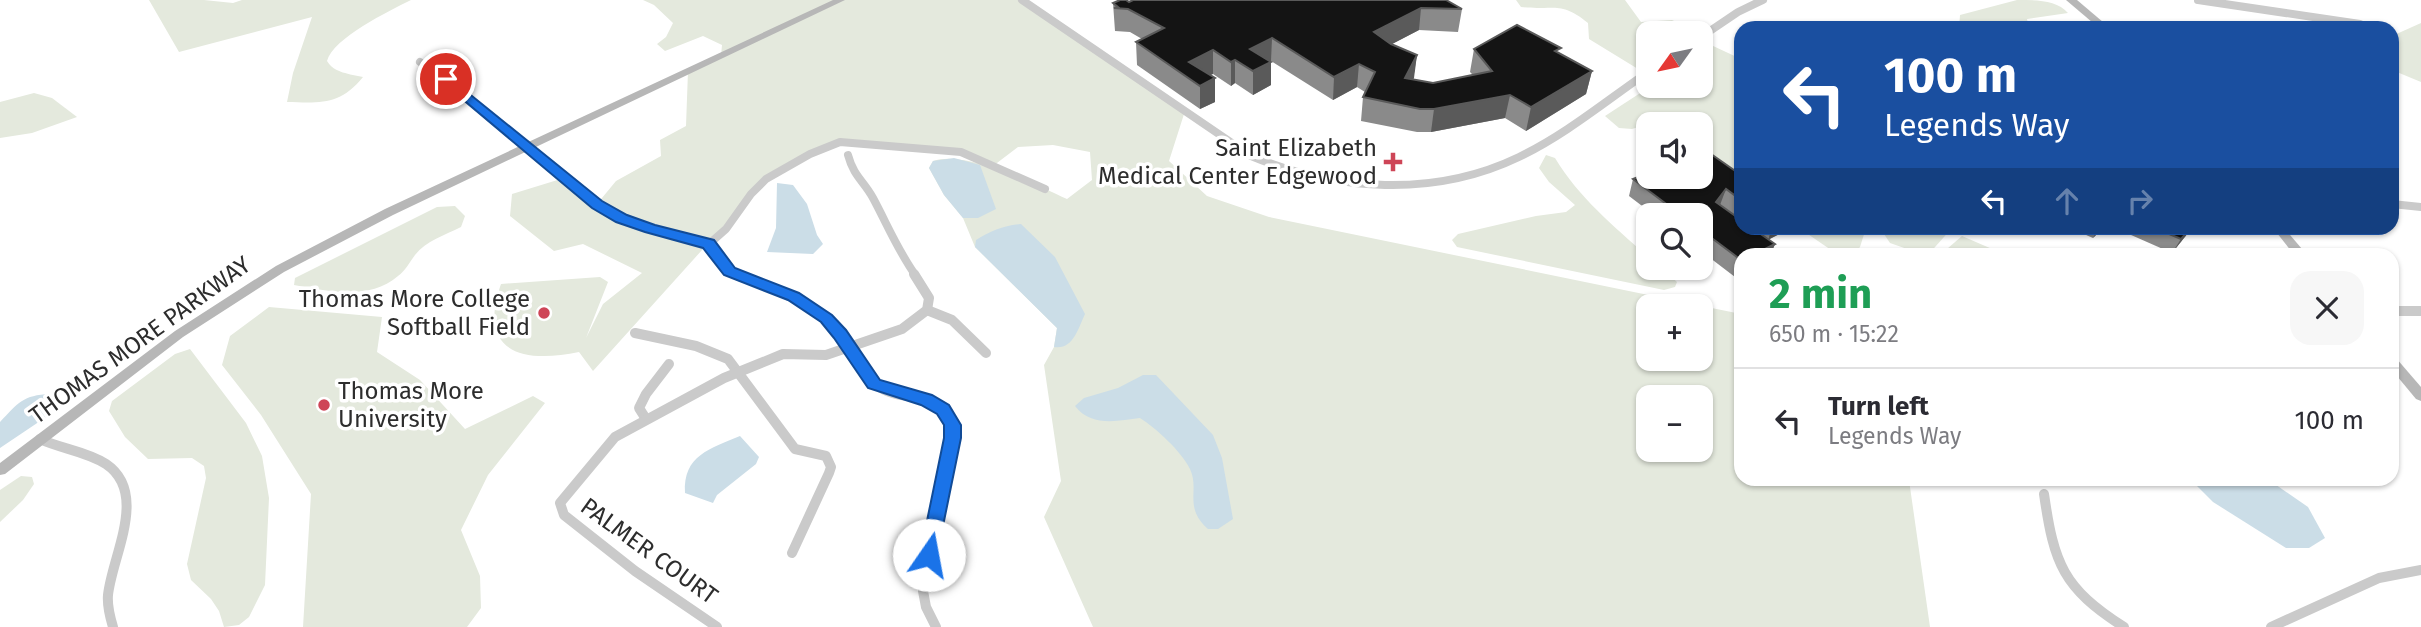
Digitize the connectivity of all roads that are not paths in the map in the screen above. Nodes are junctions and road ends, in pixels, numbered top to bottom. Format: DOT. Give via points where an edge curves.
graph roads {
  1 [pos="841,0"];
  2 [pos="1022,0"];
  3 [pos="1763,0"];
  4 [pos="2071,0"];
  5 [pos="2198,0"];
  6 [pos="2096,21"];
  7 [pos="2340,21"];
  8 [pos="1713,29"];
  9 [pos="420,62"];
  10 [pos="1636,80"];
  11 [pos="527,147"];
  12 [pos="848,155"];
  13 [pos="1045,189"];
  14 [pos="2399,205"];
  15 [pos="2421,207"];
  16 [pos="709,244"];
  17 [pos="927,310"];
  18 [pos="2399,311"];
  19 [pos="2421,312"];
  20 [pos="635,333"];
  21 [pos="849,346"];
  22 [pos="986,353"];
  23 [pos="669,364"];
  24 [pos="2399,369"];
  25 [pos="737,372"];
  26 [pos="2421,396"];
  27 [pos="646,419"];
  28 [pos="40,439"];
  29 [pos="0,470"];
  30 [pos="2044,494"];
  31 [pos="792,553"];
  32 [pos="2421,570"];
  33 [pos="113,627"];
  34 [pos="717,627"];
  35 [pos="936,627"];
  36 [pos="2124,627"];
  37 [pos="2271,627"];
  1 -- 11 [label="street, THOMAS MORE PARKWAY"];
  2 -- 10 [label="street" via="1251,156 1281,170 1323,180 1424,183 1485,171 1535,148"];
  3 -- 8 [label="street"];
  4 -- 6 [label="street"];
  5 -- 7 [label="street"];
  9 -- 11 [label="street"];
  11 -- 16 [label="street" via="597,205 621,218"];
  11 -- 28 [label="street, THOMAS MORE PARKWAY" via="272,274 179,334"];
  12 -- 17 [label="street" via="853,173 872,194 901,256 926,290"];
  13 -- 16 [label="street" via="961,152 840,142 760,183"];
  14 -- 15 [label="street"];
  16 -- 21 [label="street" via="729,272 802,301 826,318"];
  17 -- 21 [label="street, PALMER COURT" via="902,329"];
  17 -- 22 [label="street" via="952,320"];
  18 -- 19 [label="street"];
  20 -- 25 [label="street" via="718,354 735,365"];
  21 -- 25 [label="street, PALMER COURT" via="825,355 783,354"];
  21 -- 35 [label="street" via="874,384 936,404 952,425 923,591"];
  23 -- 27 [label="street" via="639,408"];
  24 -- 26 [label="street"];
  25 -- 27 [label="street, PALMER COURT"];
  25 -- 31 [label="street" via="795,449 830,461 829,473"];
  27 -- 34 [label="street, PALMER COURT" via="608,443 564,497 560,511 635,571"];
  28 -- 29 [label="street, THOMAS MORE PARKWAY"];
  28 -- 33 [label="street" via="107,465 119,476 127,494 107,597"];
  30 -- 36 [label="street" via="2058,566 2090,604"];
  32 -- 37 [label="street" via="2379,578"];
}
